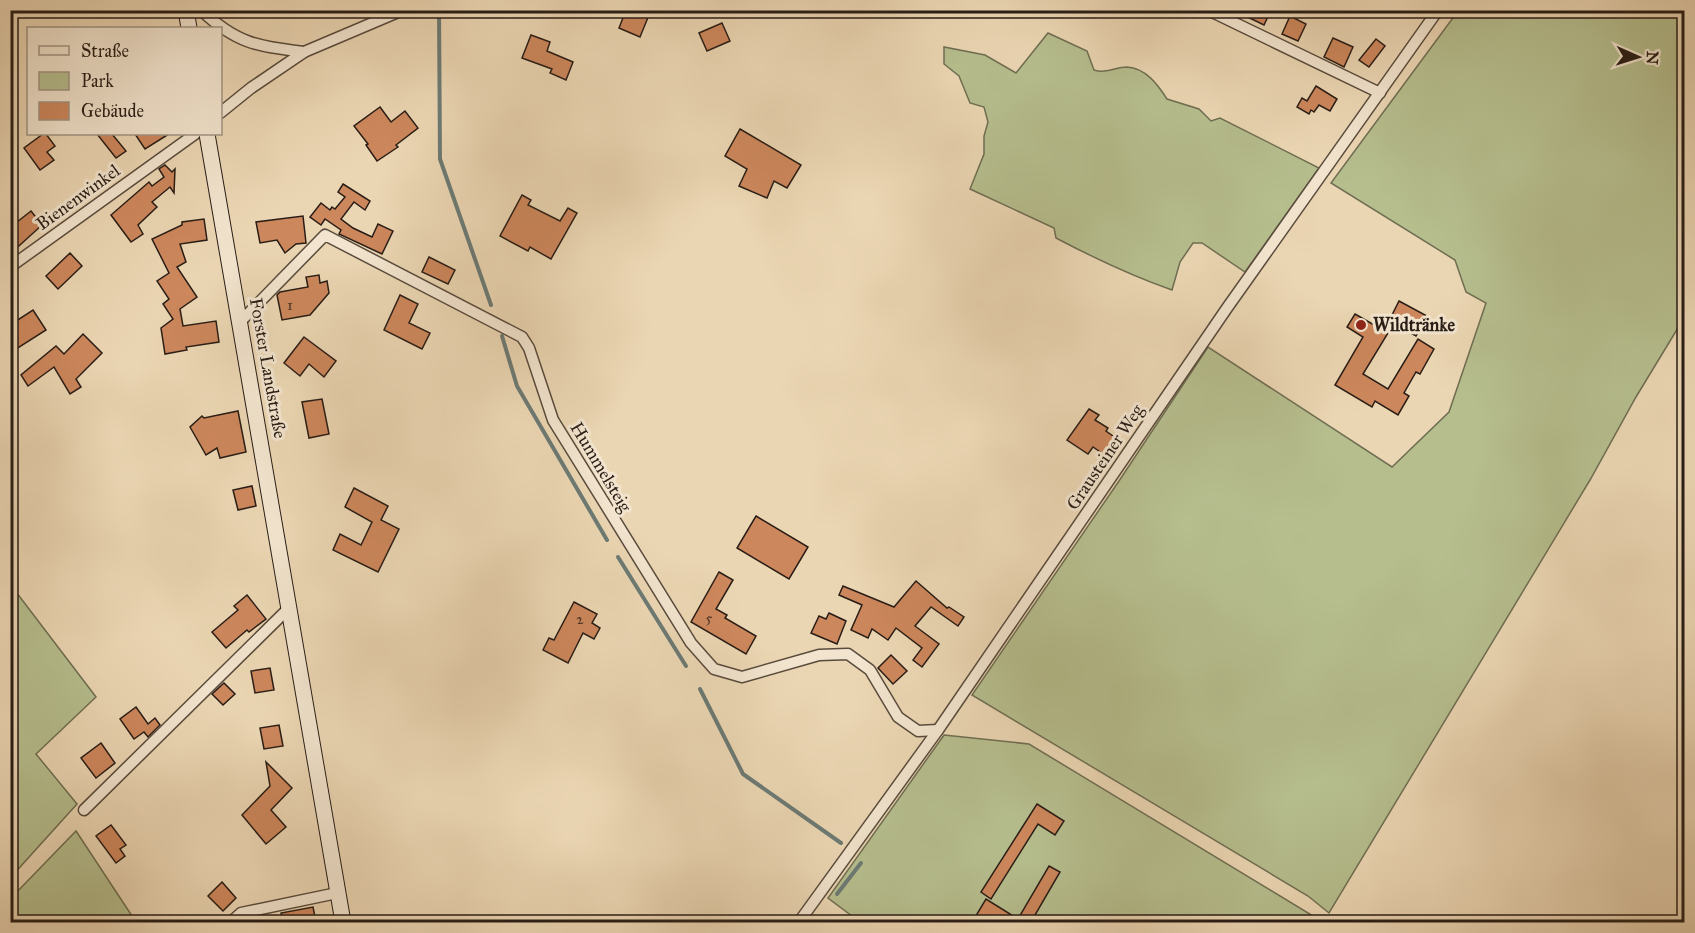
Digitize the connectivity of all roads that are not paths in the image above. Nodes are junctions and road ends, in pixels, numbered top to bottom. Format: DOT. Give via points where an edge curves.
graph roads {
  1 [pos="186,10"];
  2 [pos="201,10"];
  3 [pos="403,10"];
  4 [pos="1208,10"];
  5 [pos="1438,10"];
  6 [pos="189,27"];
  7 [pos="304,52"];
  8 [pos="1380,93"];
  9 [pos="222,111"];
  10 [pos="194,135"];
  11 [pos="207,135"];
  12 [pos="10,267"];
  13 [pos="241,321"];
  14 [pos="288,609"];
  15 [pos="938,730"];
  16 [pos="84,810"];
  17 [pos="337,893"];
  18 [pos="231,922"];
  19 [pos="343,922"];
  20 [pos="799,922"];
  1 -- 6 [label="main road"];
  2 -- 7 [label="street" via="236,38"];
  3 -- 7 [label="street"];
  4 -- 8 [label="street"];
  5 -- 8 [label="street, Grausteiner Weg"];
  7 -- 9 [label="street"];
  8 -- 15 [label="street, Grausteiner Weg"];
  10 -- 12 [label="street, Bienenwinkel"];
  11 -- 13 [label="main road, Forster Landstraße"];
  13 -- 14 [label="main road, Forster Landstraße"];
  13 -- 15 [label="street, Hummelsteig" via="325,235 522,337 553,420 691,643 714,669 742,677 819,655 848,654 870,670 898,717 918,731"];
  14 -- 16 [label="street"];
  14 -- 17 [label="main road, Forster Landstraße"];
  15 -- 20 [label="street, Grausteiner Weg"];
  17 -- 18 [label="street" via="241,913"];
  17 -- 19 [label="main road, Forster Landstraße"];
}
